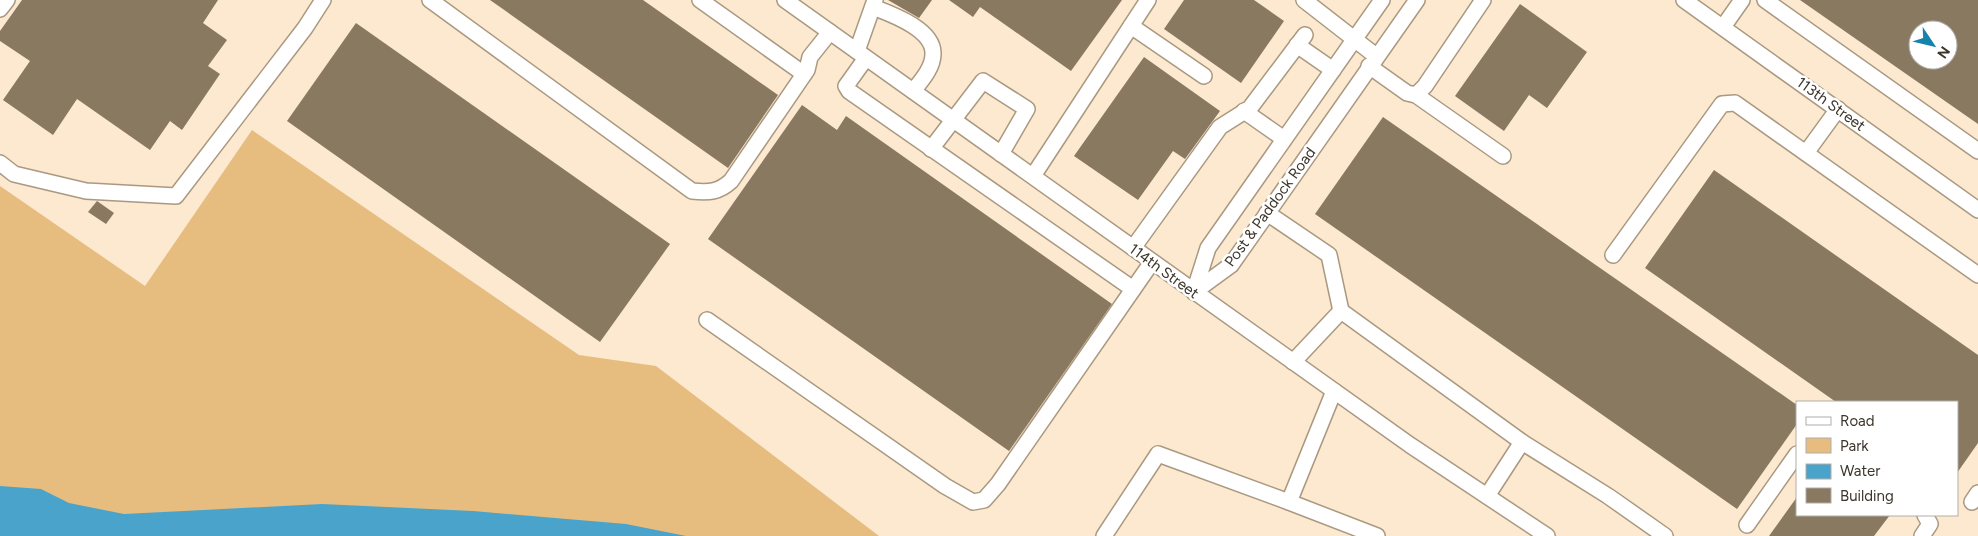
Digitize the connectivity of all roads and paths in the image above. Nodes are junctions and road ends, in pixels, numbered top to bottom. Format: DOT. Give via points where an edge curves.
graph roads {
  1 [pos="7,0"];
  2 [pos="430,0"];
  3 [pos="700,0"];
  4 [pos="785,0"];
  5 [pos="1148,0"];
  6 [pos="1304,0"];
  7 [pos="1382,0"];
  8 [pos="1416,0"];
  9 [pos="1482,0"];
  10 [pos="1684,0"];
  11 [pos="1742,0"];
  12 [pos="1765,0"];
  13 [pos="317,2"];
  14 [pos="874,3"];
  15 [pos="0,10"];
  16 [pos="1131,26"];
  17 [pos="1723,27"];
  18 [pos="830,32"];
  19 [pos="1353,40"];
  20 [pos="862,54"];
  21 [pos="1373,61"];
  22 [pos="1332,70"];
  23 [pos="804,74"];
  24 [pos="1204,76"];
  25 [pos="913,92"];
  26 [pos="1416,95"];
  27 [pos="1838,109"];
  28 [pos="1244,111"];
  29 [pos="952,119"];
  30 [pos="1284,139"];
  31 [pos="932,149"];
  32 [pos="1978,151"];
  33 [pos="1002,154"];
  34 [pos="1806,154"];
  35 [pos="1503,156"];
  36 [pos="0,163"];
  37 [pos="1032,176"];
  38 [pos="1978,210"];
  39 [pos="1267,213"];
  40 [pos="1134,248"];
  41 [pos="1613,256"];
  42 [pos="1152,262"];
  43 [pos="1978,275"];
  44 [pos="1133,289"];
  45 [pos="1194,292"];
  46 [pos="1341,311"];
  47 [pos="707,320"];
  48 [pos="1293,362"];
  49 [pos="1334,391"];
  50 [pos="1522,442"];
  51 [pos="1796,455"];
  52 [pos="1487,496"];
  53 [pos="1289,502"];
  54 [pos="1926,516"];
  55 [pos="1747,525"];
  56 [pos="1104,536"];
  57 [pos="1377,536"];
  58 [pos="1547,536"];
  59 [pos="1665,536"];
  60 [pos="1922,536"];
  1 -- 15 [label="street"];
  2 -- 23 [label="street" via="692,191 707,193 722,189 731,181"];
  3 -- 23 [label="street"];
  4 -- 18 [label="street, 114th Street"];
  5 -- 16 [label="street"];
  6 -- 19 [label="street"];
  7 -- 19 [label="street, Post & Paddock Road"];
  8 -- 21 [label="street, Post & Paddock Road"];
  9 -- 26 [label="street"];
  10 -- 17 [label="street, 113th Street"];
  11 -- 17 [label="street"];
  12 -- 32 [label="street"];
  13 -- 36 [label="street" via="176,196 86,191 14,174"];
  14 -- 20 [label="street"];
  14 -- 25 [label="street" via="924,34 932,44 930,65"];
  16 -- 24 [label="street"];
  16 -- 37 [label="street"];
  17 -- 27 [label="street, 113th Street"];
  18 -- 20 [label="street, 114th Street"];
  18 -- 23 [label="street" via="810,56"];
  19 -- 21 [label="street"];
  19 -- 22 [label="street, Post & Paddock Road"];
  20 -- 25 [label="street, 114th Street"];
  20 -- 31 [label="street" via="846,88"];
  21 -- 26 [label="street" via="1406,93"];
  21 -- 39 [label="street, Post & Paddock Road"];
  22 -- 28 [label="street" via="1301,40 1250,108"];
  22 -- 30 [label="street, Post & Paddock Road"];
  25 -- 29 [label="street, 114th Street"];
  26 -- 35 [label="street"];
  27 -- 34 [label="street"];
  27 -- 38 [label="street, 113th Street"];
  28 -- 30 [label="street"];
  28 -- 40 [label="street" via="1220,127"];
  29 -- 31 [label="street"];
  29 -- 33 [label="street, 114th Street"];
  29 -- 33 [label="street" via="983,81 1027,109"];
  30 -- 45 [label="street, Post & Paddock Road" via="1208,248"];
  31 -- 44 [label="street"];
  33 -- 37 [label="street, 114th Street"];
  34 -- 41 [label="street" via="1735,103 1722,104"];
  34 -- 43 [label="street"];
  37 -- 40 [label="street, 114th Street"];
  39 -- 45 [label="street, Post & Paddock Road" via="1231,265"];
  39 -- 46 [label="street" via="1329,255"];
  40 -- 42 [label="street, 114th Street"];
  42 -- 44 [label="street"];
  42 -- 45 [label="street, 114th Street"];
  44 -- 47 [label="street" via="998,484 984,500 973,502 945,486"];
  45 -- 48 [label="street, 114th Street"];
  46 -- 48 [label="street"];
  46 -- 50 [label="street"];
  48 -- 49 [label="street, 114th Street"];
  49 -- 52 [label="street, 114th Street"];
  49 -- 53 [label="street"];
  50 -- 52 [label="street"];
  50 -- 59 [label="street"];
  51 -- 55 [label="street"];
  52 -- 58 [label="street, 114th Street"];
  53 -- 56 [label="street" via="1158,454"];
  53 -- 57 [label="street"];
  54 -- 60 [label="street" via="1930,524"];
}
